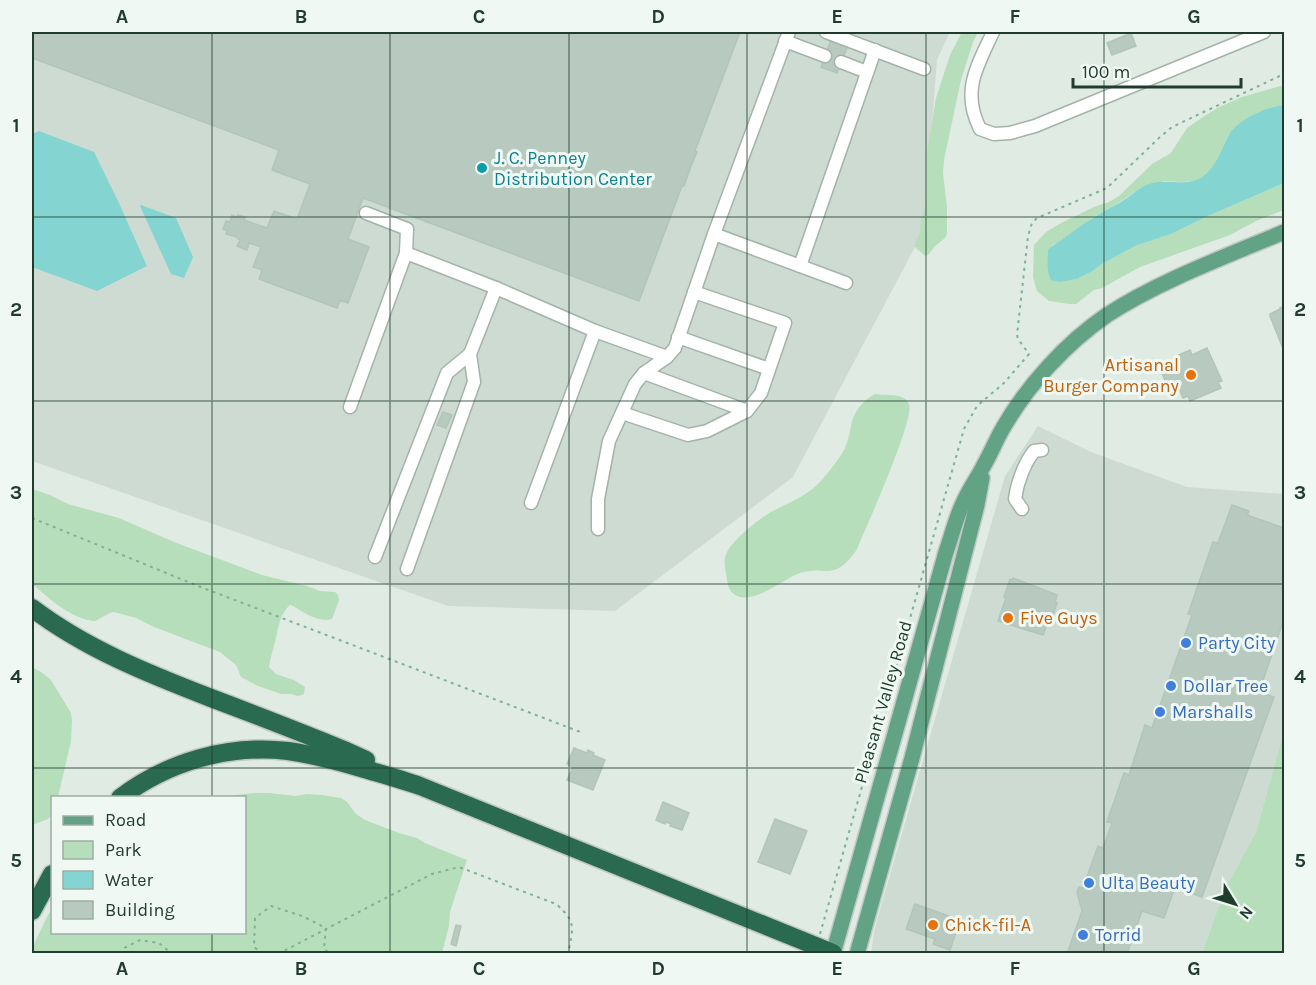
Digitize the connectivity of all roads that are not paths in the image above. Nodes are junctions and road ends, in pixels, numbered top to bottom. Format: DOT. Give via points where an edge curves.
graph roads {
  1 [pos="826,32"];
  2 [pos="993,32"];
  3 [pos="1264,32"];
  4 [pos="787,36"];
  5 [pos="874,50"];
  6 [pos="825,56"];
  7 [pos="841,62"];
  8 [pos="924,69"];
  9 [pos="867,72"];
  10 [pos="366,213"];
  11 [pos="1284,232"];
  12 [pos="714,234"];
  13 [pos="406,253"];
  14 [pos="800,266"];
  15 [pos="846,283"];
  16 [pos="496,288"];
  17 [pos="694,292"];
  18 [pos="595,331"];
  19 [pos="678,337"];
  20 [pos="470,354"];
  21 [pos="667,357"];
  22 [pos="769,369"];
  23 [pos="644,374"];
  24 [pos="350,407"];
  25 [pos="747,411"];
  26 [pos="622,413"];
  27 [pos="1042,450"];
  28 [pos="984,466"];
  29 [pos="531,503"];
  30 [pos="1022,509"];
  31 [pos="598,529"];
  32 [pos="375,557"];
  33 [pos="407,569"];
  34 [pos="32,608"];
  35 [pos="900,714"];
  36 [pos="922,720"];
  37 [pos="896,730"];
  38 [pos="918,737"];
  39 [pos="402,779"];
  40 [pos="123,796"];
  41 [pos="51,876"];
  42 [pos="32,911"];
  43 [pos="833,953"];
  44 [pos="857,954"];
  1 -- 5 [label="street"];
  2 -- 3 [label="street" via="974,73 971,99 980,129 994,134 1035,126"];
  4 -- 6 [label="street"];
  4 -- 12 [label="street"];
  5 -- 8 [label="street"];
  5 -- 9 [label="street"];
  7 -- 9 [label="street"];
  9 -- 14 [label="street"];
  10 -- 13 [label="street" via="407,229"];
  11 -- 28 [label="main road, Pleasant Valley Road" via="1148,292 1092,327 1027,392"];
  12 -- 14 [label="street"];
  12 -- 17 [label="street"];
  13 -- 16 [label="street"];
  13 -- 24 [label="street"];
  14 -- 15 [label="street"];
  16 -- 18 [label="street"];
  16 -- 20 [label="street"];
  17 -- 19 [label="street"];
  17 -- 22 [label="street" via="786,322"];
  18 -- 21 [label="street"];
  18 -- 29 [label="street"];
  19 -- 21 [label="street"];
  19 -- 22 [label="street"];
  20 -- 32 [label="street" via="447,373"];
  20 -- 33 [label="street" via="474,382"];
  21 -- 23 [label="street"];
  22 -- 25 [label="street" via="761,393"];
  23 -- 25 [label="street"];
  23 -- 26 [label="street"];
  25 -- 26 [label="street" via="707,431 688,435"];
  26 -- 31 [label="street" via="609,441 598,499"];
  27 -- 30 [label="street" via="1034,451 1029,458 1016,491 1015,499"];
  28 -- 35 [label="main road, Pleasant Valley Road" via="963,502 946,552"];
  28 -- 36 [label="main road, Pleasant Valley Road"];
  34 -- 39 [label="highway" via="65,631 122,661 344,750"];
  35 -- 36 [label="main road"];
  35 -- 37 [label="main road, Pleasant Valley Road"];
  36 -- 38 [label="main road, Pleasant Valley Road"];
  37 -- 38 [label="main road"];
  37 -- 43 [label="main road, Pleasant Valley Road"];
  38 -- 44 [label="main road, Pleasant Valley Road"];
  39 -- 40 [label="highway" via="305,754 246,750 182,764 149,778"];
  39 -- 43 [label="highway"];
  41 -- 42 [label="highway"];
}
